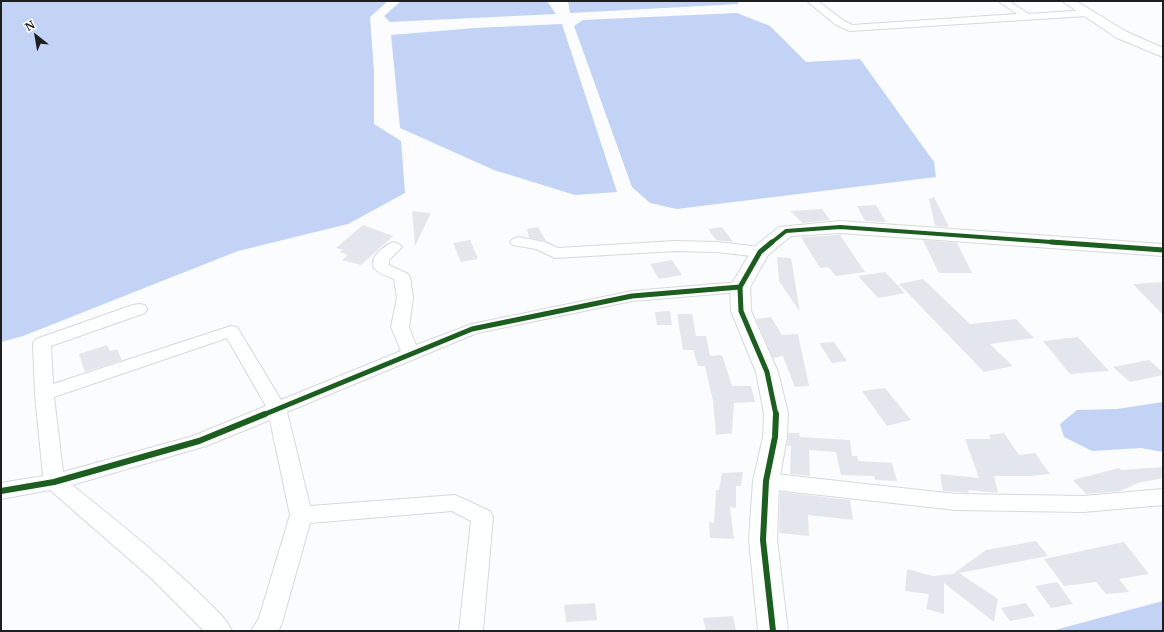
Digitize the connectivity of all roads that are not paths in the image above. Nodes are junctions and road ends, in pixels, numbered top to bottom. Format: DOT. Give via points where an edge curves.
graph roads {
  1 [pos="812,1"];
  2 [pos="1003,1"];
  3 [pos="1068,1"];
  4 [pos="1087,13"];
  5 [pos="1027,17"];
  6 [pos="1163,53"];
  7 [pos="518,242"];
  8 [pos="394,247"];
  9 [pos="1163,250"];
  10 [pos="760,252"];
  11 [pos="740,287"];
  12 [pos="139,309"];
  13 [pos="411,354"];
  14 [pos="44,394"];
  15 [pos="277,409"];
  16 [pos="766,481"];
  17 [pos="54,482"];
  18 [pos="1,491"];
  19 [pos="1163,496"];
  20 [pos="301,515"];
  21 [pos="220,631"];
  22 [pos="263,631"];
  23 [pos="471,631"];
  24 [pos="773,631"];
  1 -- 5 [label="street" via="850,28"];
  2 -- 5 [label="street"];
  3 -- 4 [label="street"];
  4 -- 5 [label="street"];
  4 -- 6 [label="street" via="1122,35"];
  7 -- 10 [label="street" via="555,252 675,246"];
  8 -- 13 [label="street" via="381,260 381,267 402,277 405,298 400,327"];
  9 -- 10 [label="street" via="840,227 786,231"];
  10 -- 11 [label="street"];
  11 -- 13 [label="street" via="632,296 472,329"];
  11 -- 16 [label="street" via="741,311 767,372 776,413 775,436"];
  12 -- 14 [label="street" via="42,343"];
  13 -- 15 [label="street"];
  14 -- 15 [label="street" via="231,330"];
  14 -- 17 [label="street"];
  15 -- 17 [label="street" via="199,441"];
  15 -- 20 [label="street"];
  16 -- 19 [label="street" via="956,502 1083,504"];
  16 -- 24 [label="street" via="763,540"];
  17 -- 18 [label="street"];
  17 -- 21 [label="street" via="196,605"];
  20 -- 22 [label="street" via="270,623"];
  20 -- 23 [label="street" via="455,503 482,517"];
}
